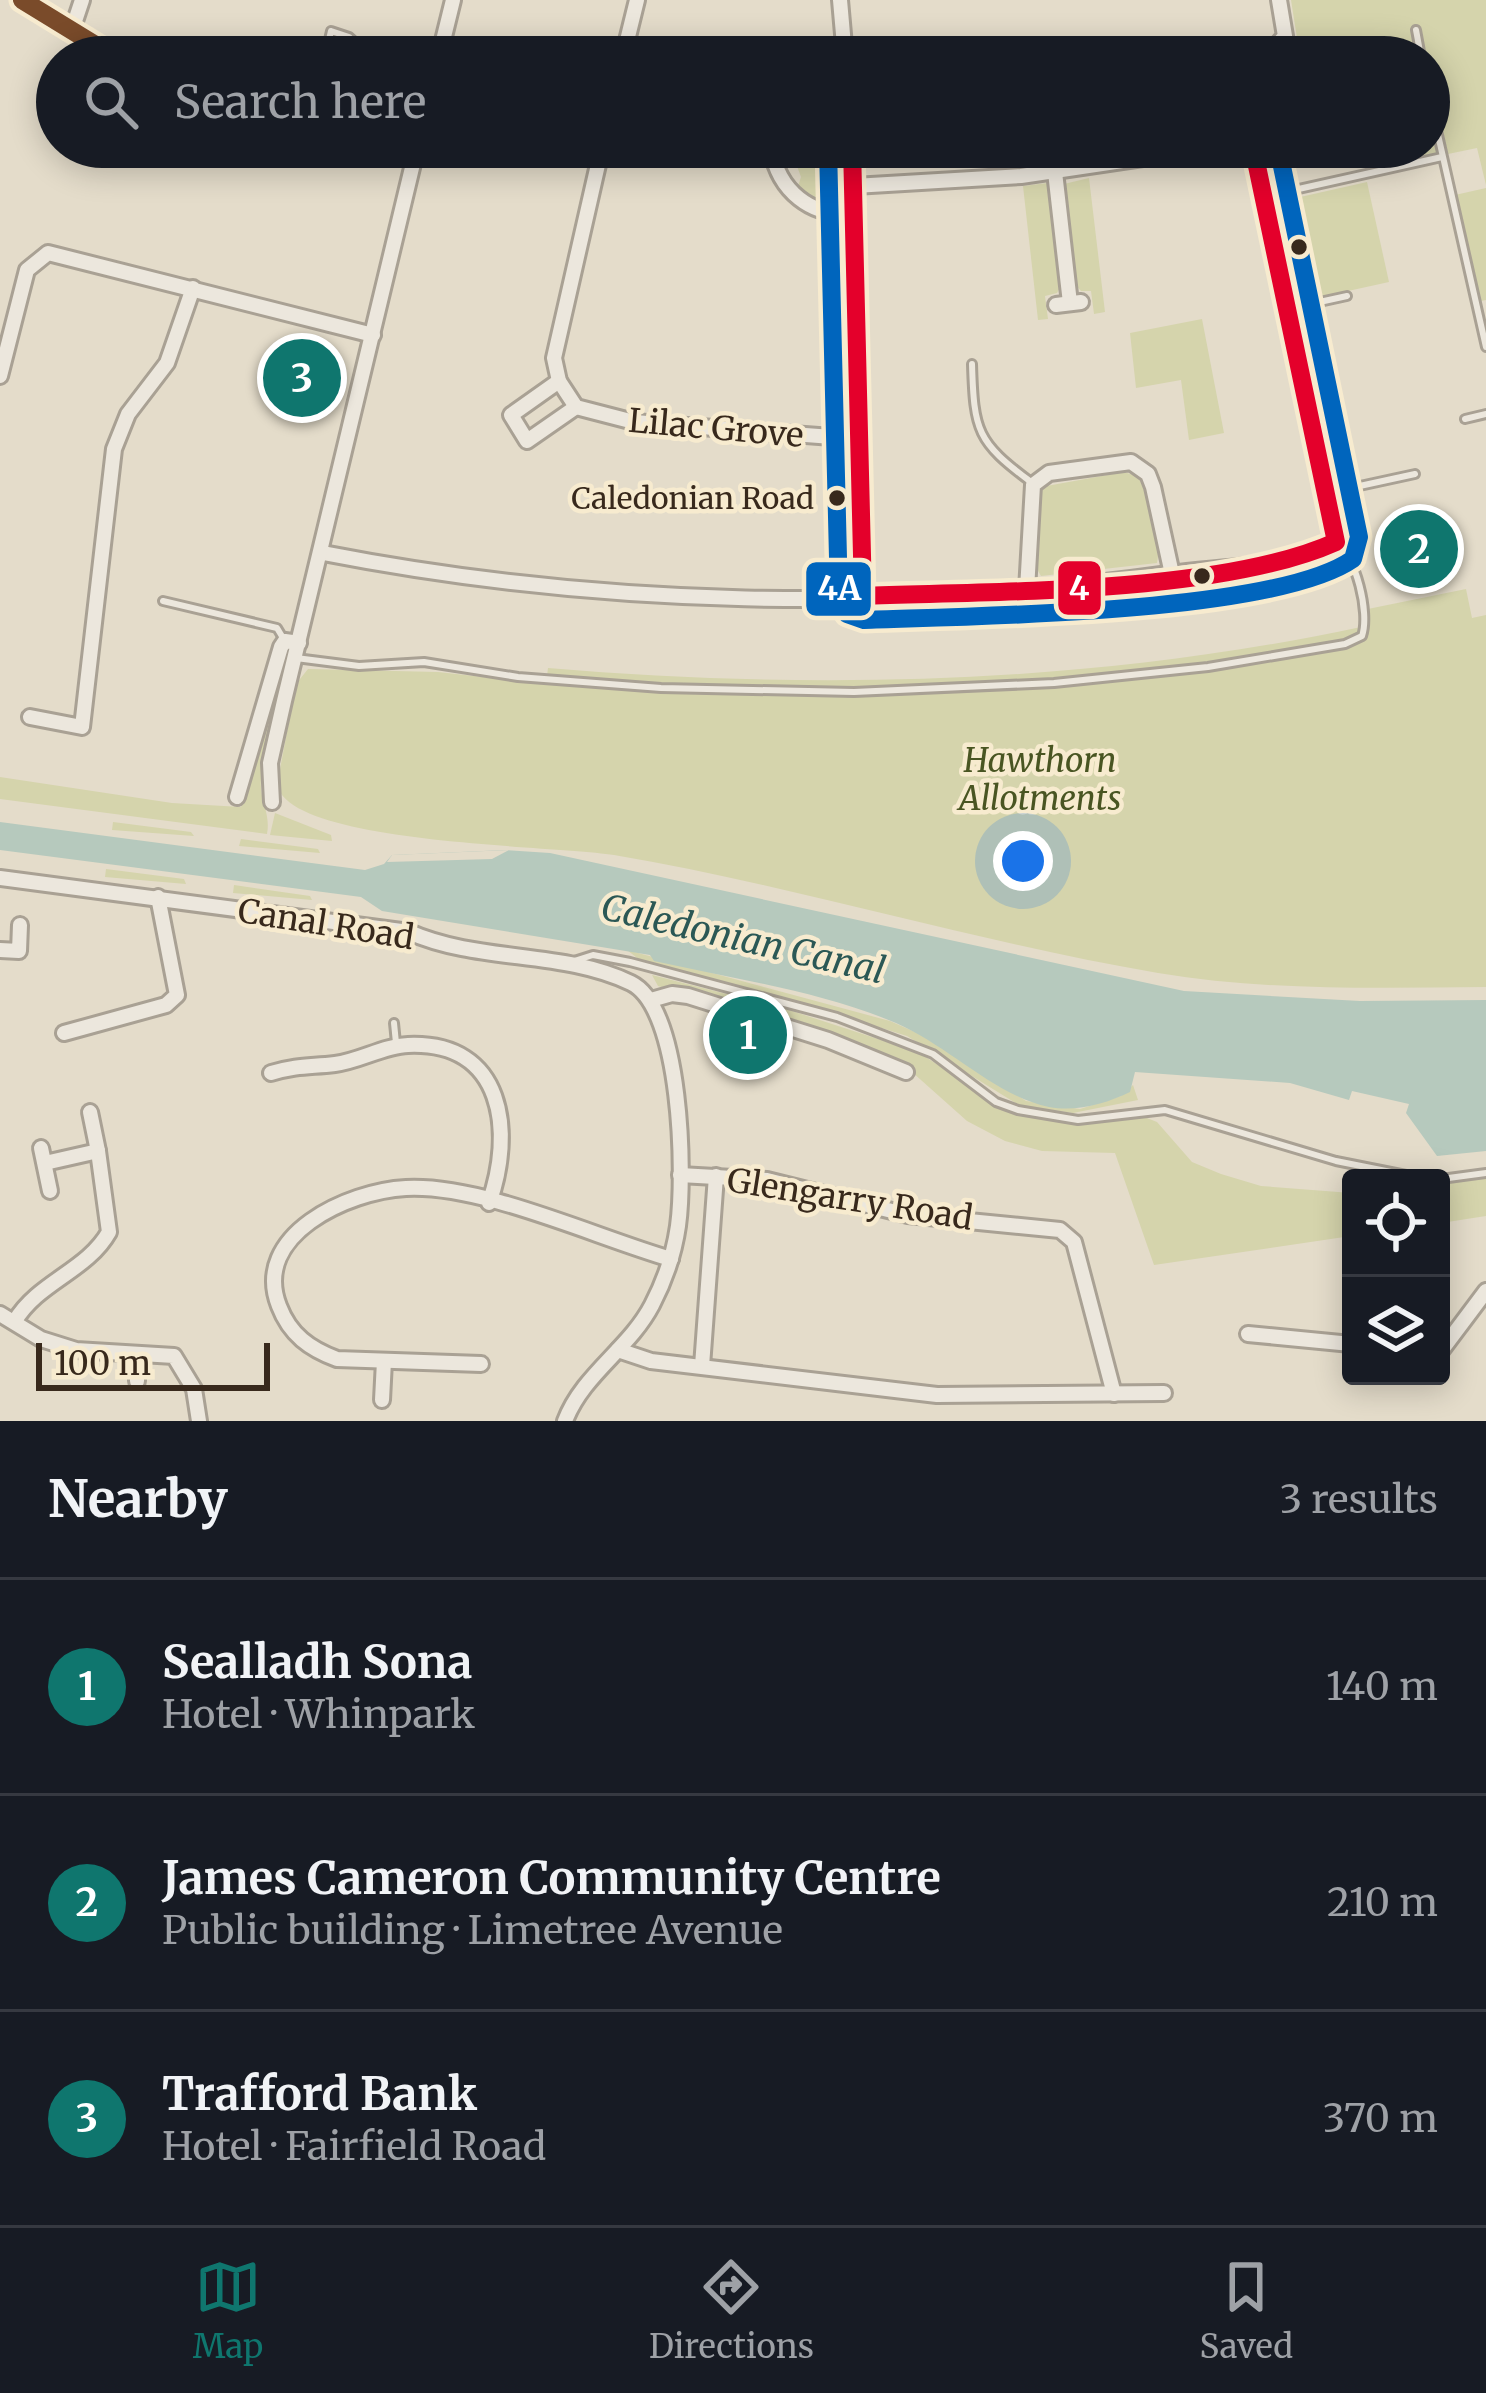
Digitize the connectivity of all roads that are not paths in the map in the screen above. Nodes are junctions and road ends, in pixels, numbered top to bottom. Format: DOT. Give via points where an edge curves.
graph roads {
  1 [pos="22,0"];
  2 [pos="82,0"];
  3 [pos="453,0"];
  4 [pos="637,0"];
  5 [pos="840,0"];
  6 [pos="1279,0"];
  7 [pos="1416,30"];
  8 [pos="71,33"];
  9 [pos="76,36"];
  10 [pos="444,36"];
  11 [pos="628,36"];
  12 [pos="843,36"];
  13 [pos="1285,36"];
  14 [pos="1417,36"];
  15 [pos="412,168"];
  16 [pos="597,168"];
  17 [pos="776,168"];
  18 [pos="853,168"];
  19 [pos="1081,168"];
  20 [pos="1258,168"];
  21 [pos="1392,168"];
  22 [pos="1445,168"];
  23 [pos="1055,172"];
  24 [pos="854,186"];
  25 [pos="1264,196"];
  26 [pos="855,213"];
  27 [pos="193,288"];
  28 [pos="1347,296"];
  29 [pos="1069,304"];
  30 [pos="1481,306"];
  31 [pos="1288,309"];
  32 [pos="373,335"];
  33 [pos="1486,347"];
  34 [pos="972,364"];
  35 [pos="0,376"];
  36 [pos="559,381"];
  37 [pos="576,407"];
  38 [pos="1486,414"];
  39 [pos="1465,419"];
  40 [pos="859,439"];
  41 [pos="1415,474"];
  42 [pos="1034,484"];
  43 [pos="1329,492"];
  44 [pos="1336,542"];
  45 [pos="323,553"];
  46 [pos="1172,574"];
  47 [pos="1027,590"];
  48 [pos="863,596"];
  49 [pos="163,601"];
  50 [pos="293,647"];
  51 [pos="30,717"];
  52 [pos="237,797"];
  53 [pos="272,802"];
  54 [pos="0,878"];
  55 [pos="158,897"];
  56 [pos="20,926"];
  57 [pos="0,950"];
  58 [pos="563,967"];
  59 [pos="651,1000"];
  60 [pos="394,1023"];
  61 [pos="64,1033"];
  62 [pos="397,1047"];
  63 [pos="906,1072"];
  64 [pos="271,1073"];
  65 [pos="90,1112"];
  66 [pos="98,1151"];
  67 [pos="1373,1169"];
  68 [pos="1486,1173"];
  69 [pos="680,1175"];
  70 [pos="716,1176"];
  71 [pos="1450,1177"];
  72 [pos="50,1192"];
  73 [pos="489,1203"];
  74 [pos="670,1259"];
  75 [pos="1486,1292"];
  76 [pos="8,1317"];
  77 [pos="1248,1334"];
  78 [pos="1450,1339"];
  79 [pos="1342,1342"];
  80 [pos="618,1350"];
  81 [pos="136,1355"];
  82 [pos="384,1361"];
  83 [pos="481,1364"];
  84 [pos="701,1366"];
  85 [pos="137,1381"];
  86 [pos="1164,1393"];
  87 [pos="1114,1394"];
  88 [pos="382,1400"];
  89 [pos="199,1421"];
  90 [pos="565,1421"];
  1 -- 8 [label="street"];
  2 -- 8 [label="street"];
  3 -- 10 [label="street"];
  4 -- 11 [label="street"];
  5 -- 12 [label="street"];
  6 -- 13 [label="street"];
  7 -- 14 [label="lane"];
  8 -- 9 [label="street"];
  15 -- 32 [label="street"];
  16 -- 36 [label="street" via="558,335"];
  17 -- 26 [label="street" via="799,199 820,211"];
  18 -- 24 [label="street"];
  19 -- 23 [label="street"];
  20 -- 25 [label="street"];
  21 -- 25 [label="lane"];
  22 -- 30 [label="lane"];
  23 -- 24 [label="street"];
  23 -- 29 [label="street"];
  24 -- 26 [label="street"];
  25 -- 31 [label="street"];
  26 -- 40 [label="street"];
  27 -- 32 [label="street"];
  27 -- 35 [label="street" via="48,253 27,270"];
  27 -- 51 [label="street" via="167,363 114,448 81,735"];
  28 -- 31 [label="lane"];
  30 -- 33 [label="lane"];
  31 -- 43 [label="street"];
  32 -- 45 [label="street"];
  34 -- 42 [label="lane" via="982,437"];
  36 -- 37 [label="street"];
  36 -- 37 [label="street" via="511,416 527,441"];
  37 -- 40 [label="street, Lilac Grove" via="634,422"];
  38 -- 39 [label="lane"];
  40 -- 48 [label="street"];
  41 -- 43 [label="lane"];
  42 -- 46 [label="street" via="1049,473 1141,466"];
  42 -- 47 [label="street"];
  43 -- 44 [label="street"];
  44 -- 46 [label="street" via="1306,554"];
  44 -- 50 [label="lane" via="1356,580 1362,636 1208,667 948,691 759,693 551,680 424,662 359,666"];
  45 -- 48 [label="street" via="647,594"];
  45 -- 50 [label="street"];
  46 -- 47 [label="street"];
  47 -- 48 [label="street"];
  49 -- 50 [label="lane" via="277,628"];
  50 -- 52 [label="street"];
  50 -- 53 [label="street" via="270,763"];
  54 -- 55 [label="street, Canal Road"];
  55 -- 58 [label="street, Canal Road" via="409,932 448,950"];
  55 -- 61 [label="street" via="177,995"];
  56 -- 57 [label="street" via="19,951"];
  58 -- 59 [label="street, Canal Road" via="622,979"];
  58 -- 67 [label="lane, Canal Road" via="586,955 630,962 837,1017 933,1054 1018,1110 1078,1120 1165,1110"];
  59 -- 63 [label="street" via="688,996"];
  59 -- 69 [label="street" via="670,1056"];
  60 -- 62 [label="lane"];
  62 -- 64 [label="street"];
  62 -- 73 [label="street" via="428,1046 464,1058 494,1094 505,1136"];
  65 -- 66 [label="street"];
  66 -- 72 [label="street" via="43,1155"];
  66 -- 76 [label="street" via="109,1232 94,1253"];
  68 -- 71 [label="lane"];
  69 -- 70 [label="street, Glengarry Road"];
  69 -- 74 [label="street"];
  70 -- 84 [label="street"];
  70 -- 87 [label="street, Glengarry Road" via="767,1180 908,1215 1069,1234"];
  73 -- 74 [label="street"];
  73 -- 82 [label="street" via="428,1187 376,1192 314,1219 279,1255 275,1297 298,1339 338,1359"];
  74 -- 80 [label="street" via="651,1308"];
  75 -- 78 [label="street"];
  76 -- 81 [label="street" via="76,1350"];
  77 -- 79 [label="street"];
  80 -- 84 [label="street"];
  80 -- 90 [label="street" via="587,1380"];
  81 -- 85 [label="street"];
  81 -- 89 [label="street" via="182,1364"];
  82 -- 83 [label="street"];
  82 -- 88 [label="street"];
  84 -- 87 [label="street" via="937,1395"];
  86 -- 87 [label="street"];
}
